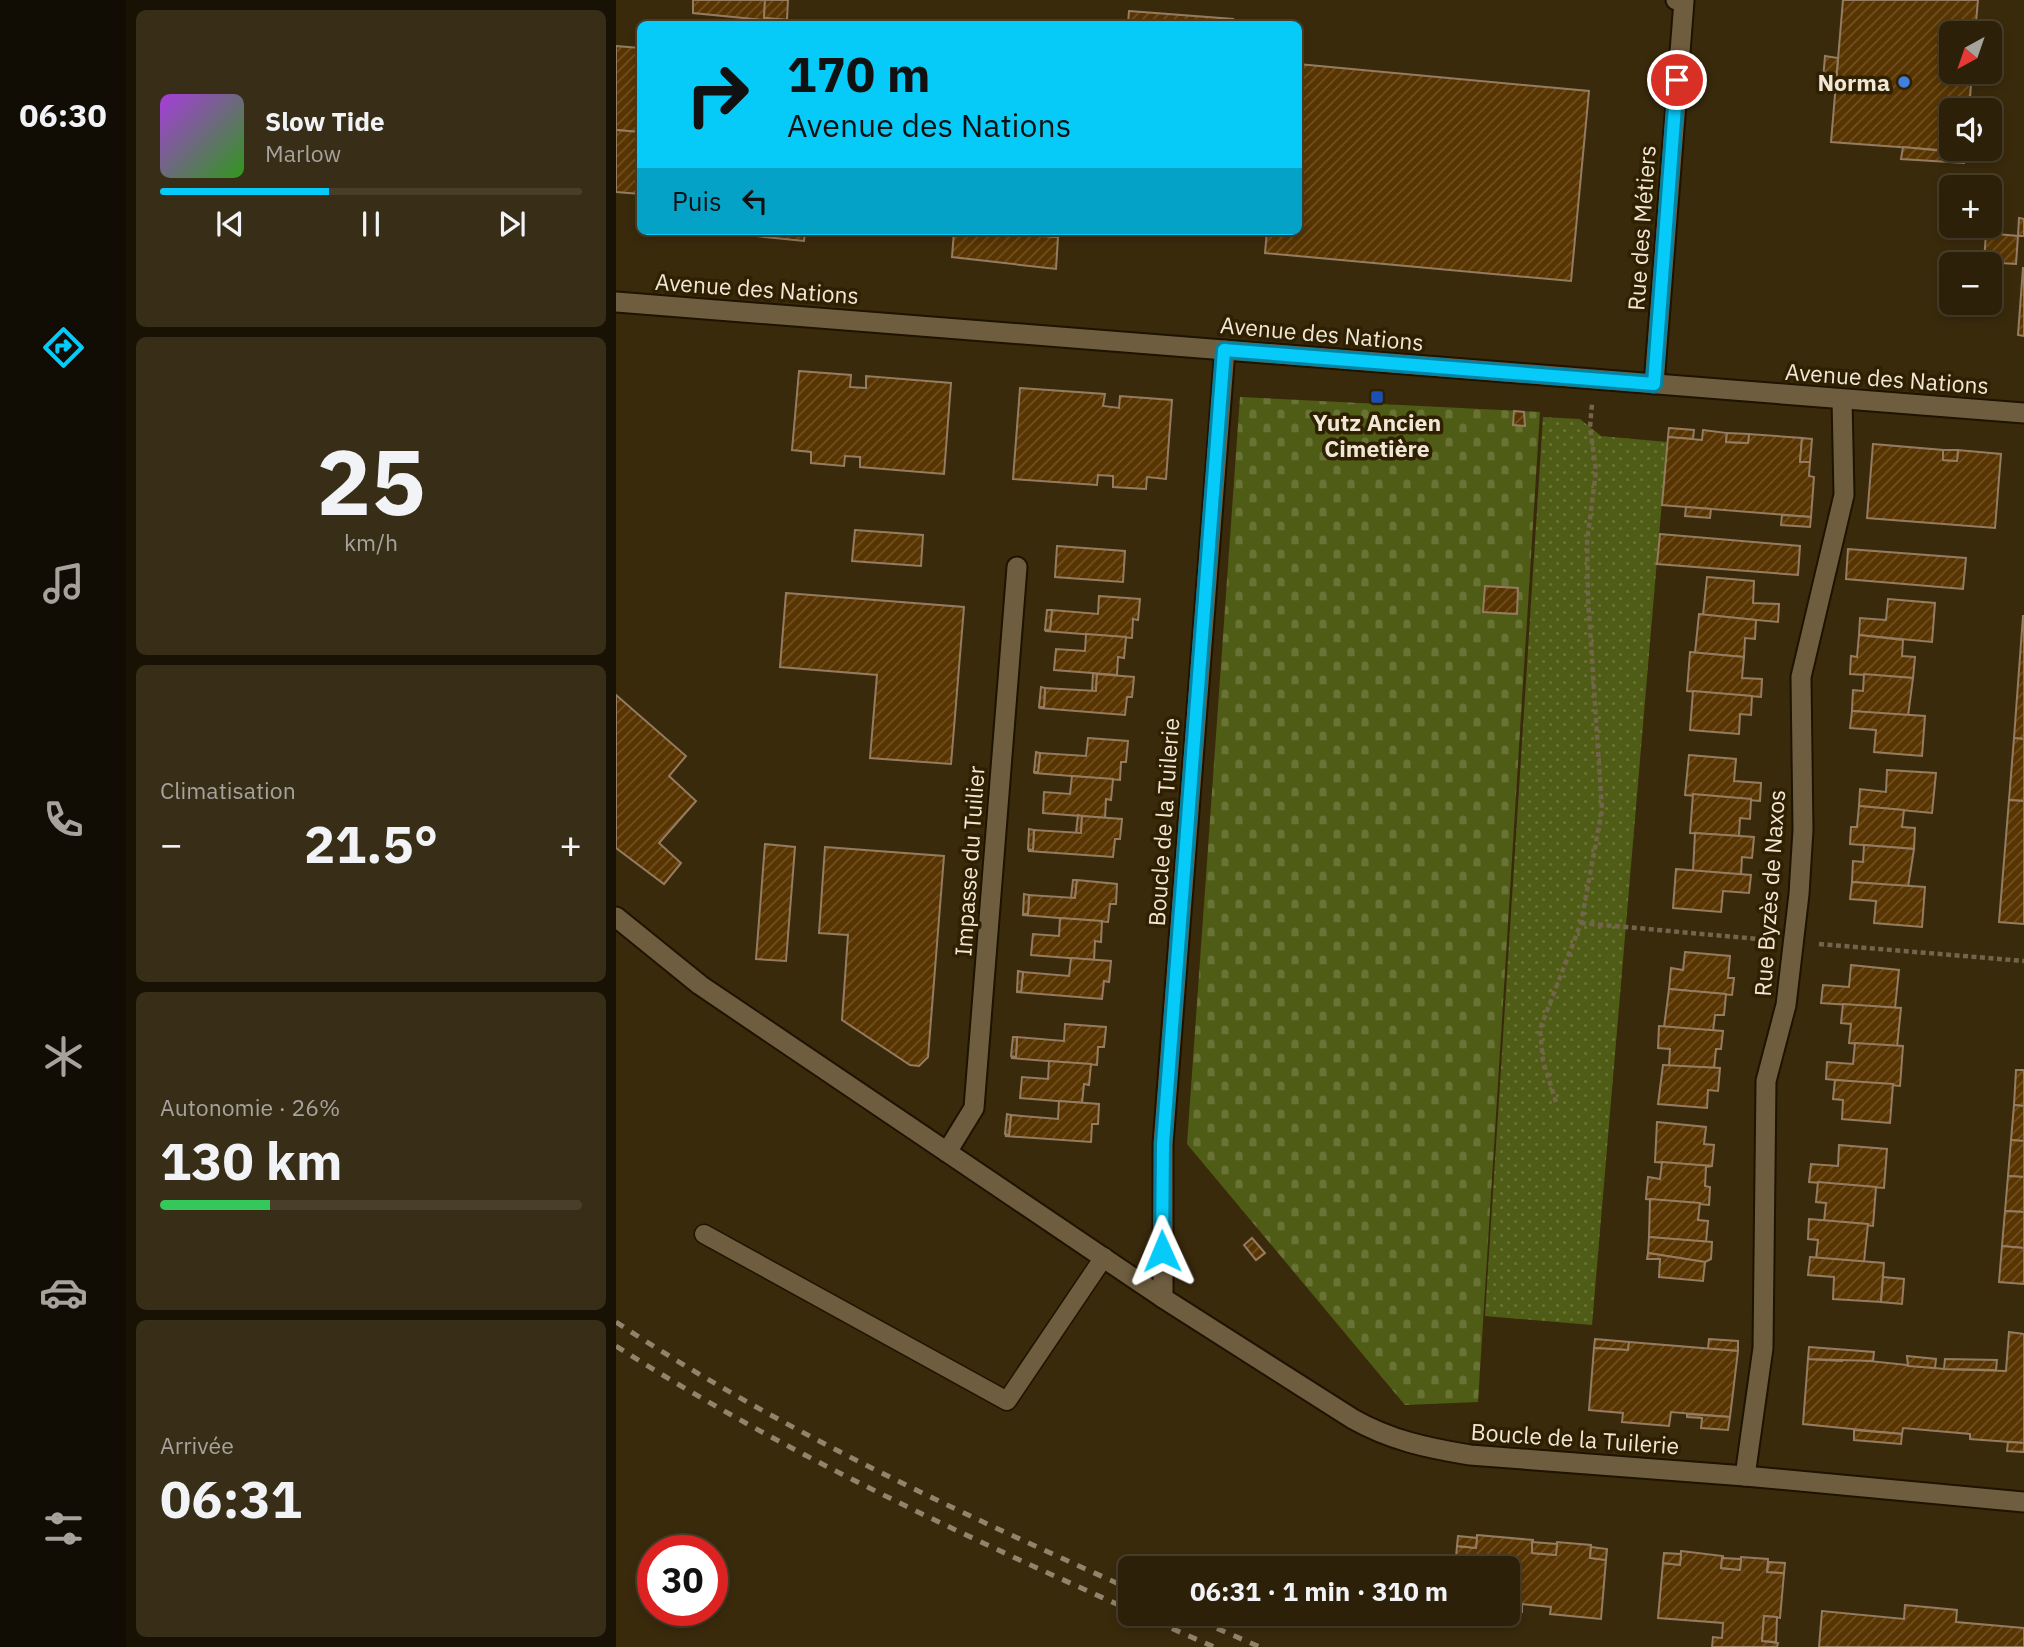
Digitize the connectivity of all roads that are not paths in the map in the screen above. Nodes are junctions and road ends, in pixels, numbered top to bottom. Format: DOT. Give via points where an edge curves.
graph roads {
  1 [pos="1676,0"];
  2 [pos="616,302"];
  3 [pos="1224,350"];
  4 [pos="1654,384"];
  5 [pos="1842,399"];
  6 [pos="2024,413"];
  7 [pos="1017,567"];
  8 [pos="616,917"];
  9 [pos="947,1152"];
  10 [pos="704,1234"];
  11 [pos="1104,1257"];
  12 [pos="1163,1298"];
  13 [pos="1745,1476"];
  14 [pos="2024,1502"];
  1 -- 4 [label="street, Rue des Métiers" via="1684,1"];
  2 -- 3 [label="street, Avenue des Nations"];
  3 -- 4 [label="street, Avenue des Nations"];
  3 -- 12 [label="street, Boucle de la Tuilerie" via="1163,1144"];
  4 -- 5 [label="street, Avenue des Nations"];
  5 -- 6 [label="street, Avenue des Nations"];
  5 -- 13 [label="street, Rue Byzès de Naxos" via="1844,495 1801,677 1799,894 1786,1005 1766,1081 1763,1348"];
  7 -- 9 [label="street, Impasse du Tuilier" via="974,1108"];
  8 -- 9 [label="street, Boucle de la Tuilerie" via="700,985"];
  9 -- 11 [label="street, Boucle de la Tuilerie"];
  10 -- 11 [label="lane" via="1007,1401"];
  11 -- 12 [label="street, Boucle de la Tuilerie"];
  12 -- 13 [label="street, Boucle de la Tuilerie" via="1382,1436 1469,1455"];
  13 -- 14 [label="street, Boucle de la Tuilerie"];
}
